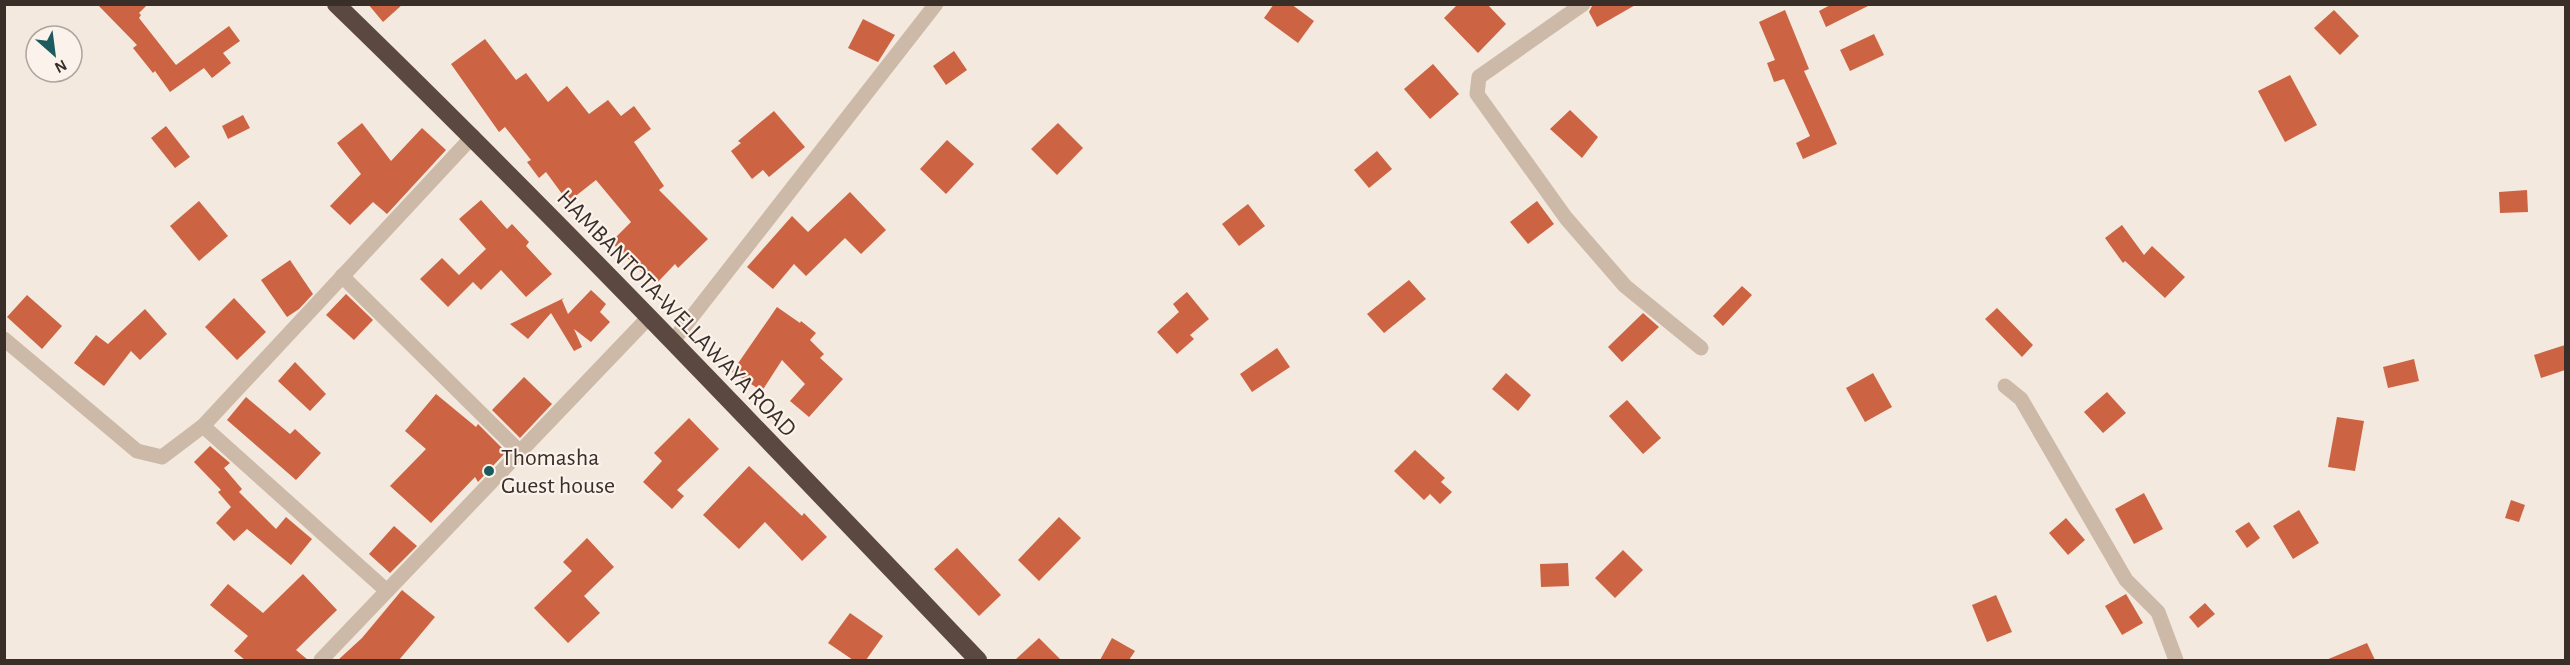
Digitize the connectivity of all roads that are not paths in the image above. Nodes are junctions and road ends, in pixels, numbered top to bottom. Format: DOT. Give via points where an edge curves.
graph roads {
  1 [pos="336,4"];
  2 [pos="936,4"];
  3 [pos="1583,4"];
  4 [pos="472,136"];
  5 [pos="342,276"];
  6 [pos="649,317"];
  7 [pos="4,339"];
  8 [pos="673,341"];
  9 [pos="1701,348"];
  10 [pos="2005,386"];
  11 [pos="203,426"];
  12 [pos="520,452"];
  13 [pos="387,591"];
  14 [pos="321,660"];
  15 [pos="978,660"];
  16 [pos="2176,660"];
  1 -- 4 [label="highway, HAMBANTOTA-WELLAWAYA ROAD"];
  2 -- 8 [label="street"];
  3 -- 9 [label="street" via="1479,77 1477,94 1566,218 1625,286"];
  4 -- 5 [label="street"];
  4 -- 6 [label="highway, HAMBANTOTA-WELLAWAYA ROAD"];
  5 -- 11 [label="street"];
  5 -- 12 [label="street"];
  6 -- 8 [label="highway, HAMBANTOTA-WELLAWAYA ROAD"];
  6 -- 12 [label="street"];
  7 -- 11 [label="street" via="137,451 162,457"];
  8 -- 15 [label="highway, HAMBANTOTA-WELLAWAYA ROAD"];
  10 -- 16 [label="street" via="2021,399 2126,580 2158,612"];
  11 -- 13 [label="street"];
  12 -- 13 [label="street"];
  13 -- 14 [label="street"];
}
